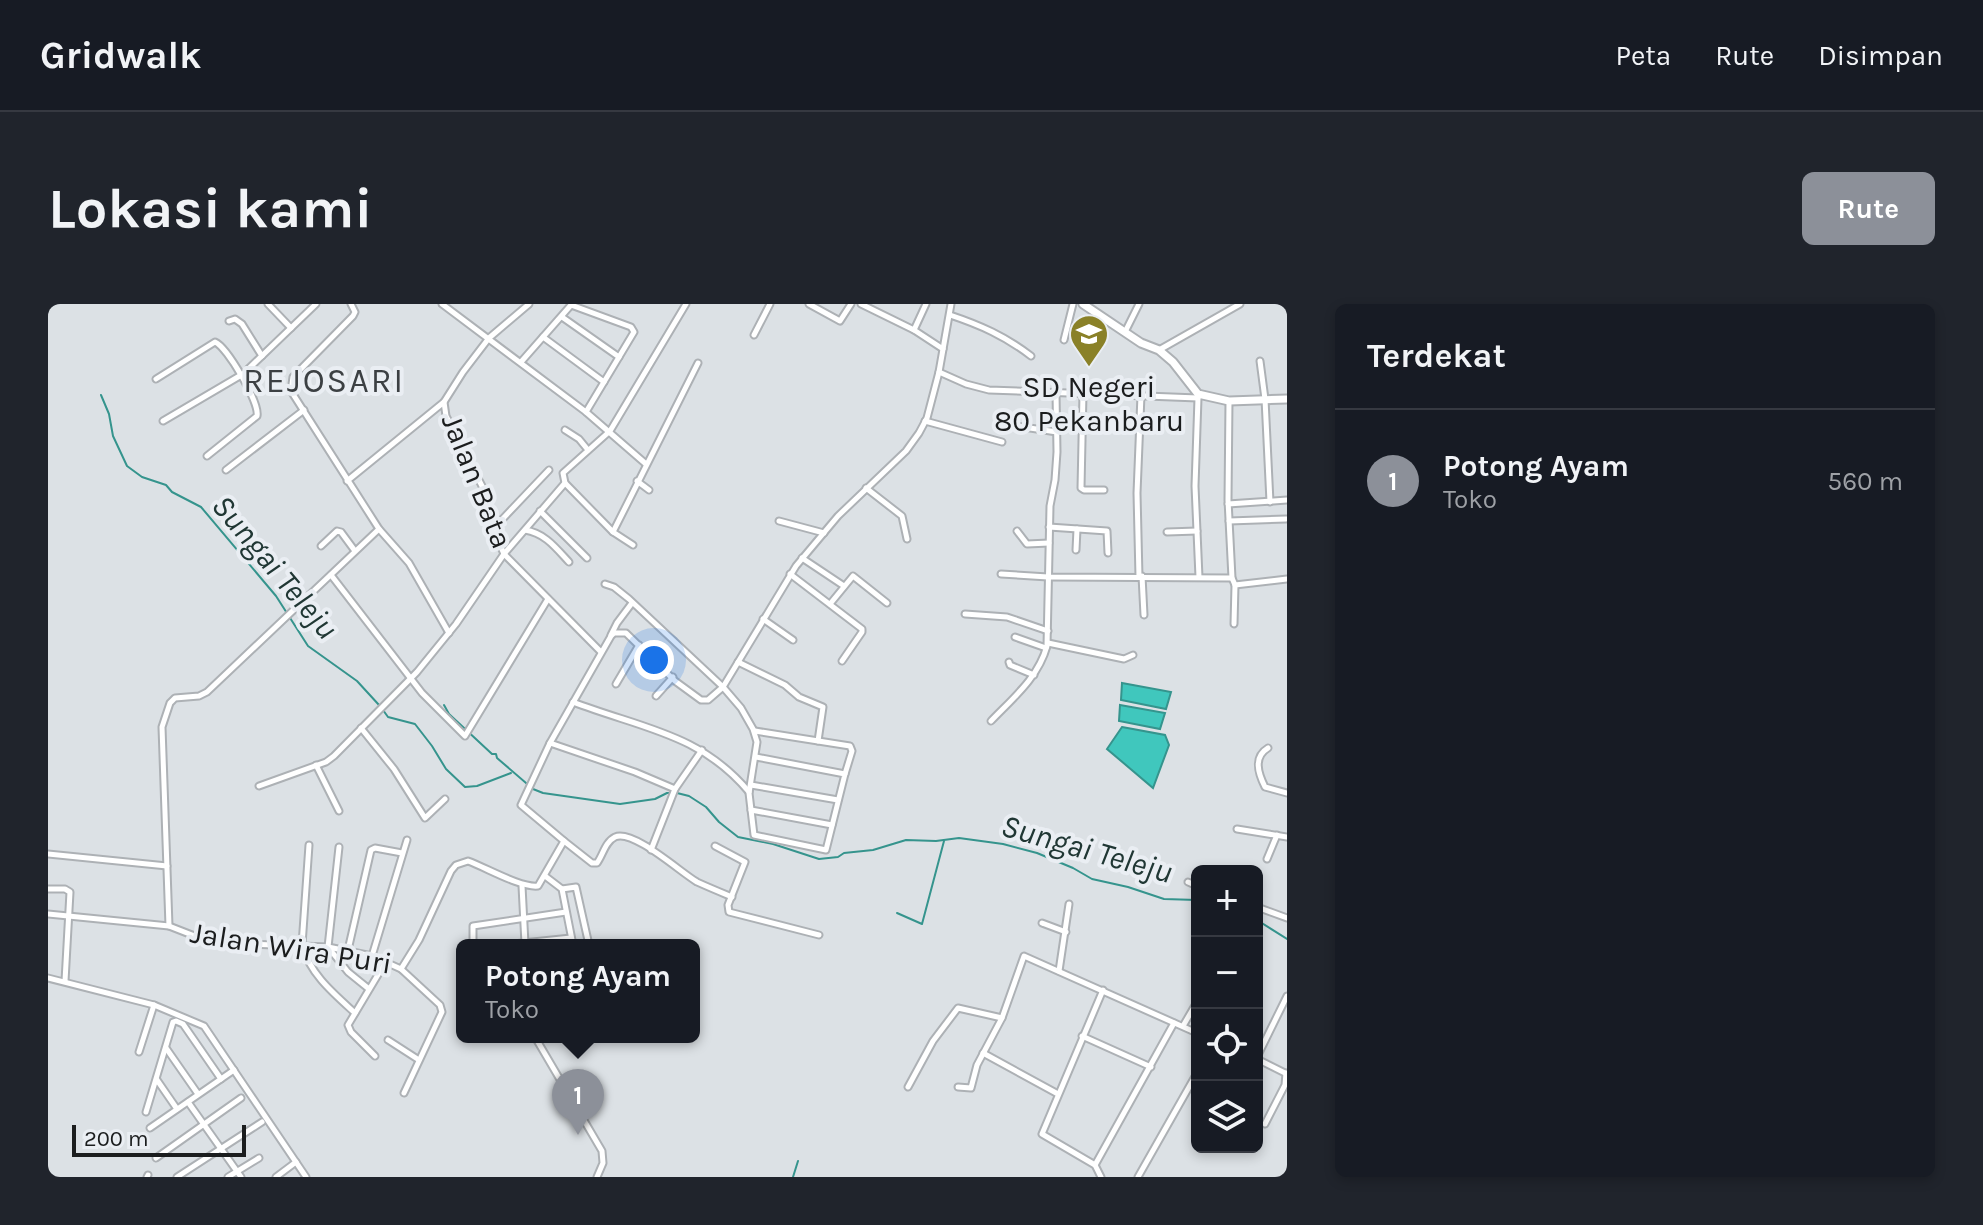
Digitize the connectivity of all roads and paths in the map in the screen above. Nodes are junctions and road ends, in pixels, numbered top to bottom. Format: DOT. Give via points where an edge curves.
graph roads {
  1 [pos="268,304"];
  2 [pos="316,304"];
  3 [pos="351,304"];
  4 [pos="442,304"];
  5 [pos="529,304"];
  6 [pos="686,304"];
  7 [pos="770,304"];
  8 [pos="809,304"];
  9 [pos="851,304"];
  10 [pos="861,304"];
  11 [pos="926,304"];
  12 [pos="951,304"];
  13 [pos="1073,304"];
  14 [pos="1083,304"];
  15 [pos="1139,304"];
  16 [pos="1240,304"];
  17 [pos="950,315"];
  18 [pos="562,317"];
  19 [pos="229,321"];
  20 [pos="291,328"];
  21 [pos="914,330"];
  22 [pos="1125,332"];
  23 [pos="754,335"];
  24 [pos="543,337"];
  25 [pos="489,338"];
  26 [pos="1064,340"];
  27 [pos="944,349"];
  28 [pos="1159,350"];
  29 [pos="262,356"];
  30 [pos="1031,356"];
  31 [pos="619,357"];
  32 [pos="1260,361"];
  33 [pos="521,362"];
  34 [pos="698,363"];
  35 [pos="939,372"];
  36 [pos="240,376"];
  37 [pos="156,379"];
  38 [pos="604,382"];
  39 [pos="1056,393"];
  40 [pos="1083,393"];
  41 [pos="1141,395"];
  42 [pos="1198,396"];
  43 [pos="1265,399"];
  44 [pos="1287,399"];
  45 [pos="1229,401"];
  46 [pos="444,402"];
  47 [pos="304,410"];
  48 [pos="586,412"];
  49 [pos="163,421"];
  50 [pos="925,421"];
  51 [pos="1002,424"];
  52 [pos="565,430"];
  53 [pos="610,431"];
  54 [pos="1057,432"];
  55 [pos="1002,442"];
  56 [pos="588,450"];
  57 [pos="207,456"];
  58 [pos="646,464"];
  59 [pos="226,470"];
  60 [pos="549,470"];
  61 [pos="347,481"];
  62 [pos="637,481"];
  63 [pos="565,483"];
  64 [pos="866,488"];
  65 [pos="649,490"];
  66 [pos="1104,490"];
  67 [pos="1287,500"];
  68 [pos="1270,502"];
  69 [pos="1228,504"];
  70 [pos="540,511"];
  71 [pos="1286,519"];
  72 [pos="779,521"];
  73 [pos="1229,521"];
  74 [pos="1049,527"];
  75 [pos="379,529"];
  76 [pos="493,529"];
  77 [pos="1077,529"];
  78 [pos="524,530"];
  79 [pos="1017,531"];
  80 [pos="1197,531"];
  81 [pos="613,532"];
  82 [pos="1167,532"];
  83 [pos="824,533"];
  84 [pos="907,539"];
  85 [pos="1049,543"];
  86 [pos="633,545"];
  87 [pos="321,546"];
  88 [pos="1076,550"];
  89 [pos="355,551"];
  90 [pos="1108,553"];
  91 [pos="504,554"];
  92 [pos="587,558"];
  93 [pos="802,558"];
  94 [pos="569,562"];
  95 [pos="790,574"];
  96 [pos="1001,574"];
  97 [pos="331,575"];
  98 [pos="1141,576"];
  99 [pos="1048,577"];
  100 [pos="1199,577"];
  101 [pos="1232,578"];
  102 [pos="1287,579"];
  103 [pos="605,584"];
  104 [pos="1235,585"];
  105 [pos="844,586"];
  106 [pos="548,599"];
  107 [pos="632,603"];
  108 [pos="887,603"];
  109 [pos="830,604"];
  110 [pos="965,614"];
  111 [pos="1144,615"];
  112 [pos="763,619"];
  113 [pos="1234,624"];
  114 [pos="1048,631"];
  115 [pos="449,633"];
  116 [pos="611,636"];
  117 [pos="1015,637"];
  118 [pos="793,640"];
  119 [pos="639,645"];
  120 [pos="1047,646"];
  121 [pos="601,652"];
  122 [pos="1133,655"];
  123 [pos="842,661"];
  124 [pos="738,662"];
  125 [pos="1009,662"];
  126 [pos="1034,675"];
  127 [pos="673,677"];
  128 [pos="411,678"];
  129 [pos="616,684"];
  130 [pos="723,687"];
  131 [pos="656,696"];
  132 [pos="573,702"];
  133 [pos="991,721"];
  134 [pos="361,728"];
  135 [pos="754,731"];
  136 [pos="818,741"];
  137 [pos="550,743"];
  138 [pos="1268,748"];
  139 [pos="702,750"];
  140 [pos="756,757"];
  141 [pos="316,765"];
  142 [pos="845,774"];
  143 [pos="751,785"];
  144 [pos="259,786"];
  145 [pos="673,792"];
  146 [pos="749,793"];
  147 [pos="1287,793"];
  148 [pos="445,799"];
  149 [pos="838,800"];
  150 [pos="751,810"];
  151 [pos="339,811"];
  152 [pos="832,825"];
  153 [pos="1237,829"];
  154 [pos="1277,835"];
  155 [pos="1287,837"];
  156 [pos="407,840"];
  157 [pos="564,841"];
  158 [pos="309,845"];
  159 [pos="715,846"];
  160 [pos="339,847"];
  161 [pos="651,850"];
  162 [pos="402,853"];
  163 [pos="48,854"];
  164 [pos="1267,859"];
  165 [pos="167,866"];
  166 [pos="545,876"];
  167 [pos="1188,882"];
  168 [pos="1191,883"];
  169 [pos="556,885"];
  170 [pos="522,886"];
  171 [pos="538,886"];
  172 [pos="48,889"];
  173 [pos="562,889"];
  174 [pos="732,897"];
  175 [pos="1069,904"];
  176 [pos="1263,909"];
  177 [pos="566,912"];
  178 [pos="48,914"];
  179 [pos="70,916"];
  180 [pos="523,916"];
  181 [pos="1287,918"];
  182 [pos="1042,923"];
  183 [pos="169,926"];
  184 [pos="1066,932"];
  185 [pos="819,935"];
  186 [pos="473,939"];
  187 [pos="525,939"];
  188 [pos="571,939"];
  189 [pos="588,939"];
  190 [pos="302,945"];
  191 [pos="328,947"];
  192 [pos="348,951"];
  193 [pos="372,956"];
  194 [pos="385,963"];
  195 [pos="401,969"];
  196 [pos="1059,971"];
  197 [pos="48,978"];
  198 [pos="65,981"];
  199 [pos="369,989"];
  200 [pos="1103,990"];
  201 [pos="1287,996"];
  202 [pos="154,1005"];
  203 [pos="1193,1009"];
  204 [pos="355,1013"];
  205 [pos="1002,1018"];
  206 [pos="1174,1023"];
  207 [pos="1183,1026"];
  208 [pos="1191,1030"];
  209 [pos="1082,1036"];
  210 [pos="388,1040"];
  211 [pos="539,1043"];
  212 [pos="1263,1046"];
  213 [pos="166,1047"];
  214 [pos="139,1052"];
  215 [pos="983,1053"];
  216 [pos="375,1056"];
  217 [pos="419,1060"];
  218 [pos="1263,1061"];
  219 [pos="1151,1067"];
  220 [pos="234,1070"];
  221 [pos="1287,1073"];
  222 [pos="156,1079"];
  223 [pos="221,1079"];
  224 [pos="1192,1081"];
  225 [pos="908,1087"];
  226 [pos="958,1087"];
  227 [pos="404,1093"];
  228 [pos="198,1094"];
  229 [pos="1058,1094"];
  230 [pos="241,1098"];
  231 [pos="188,1102"];
  232 [pos="177,1109"];
  233 [pos="146,1112"];
  234 [pos="262,1122"];
  235 [pos="204,1124"];
  236 [pos="1265,1124"];
  237 [pos="150,1128"];
  238 [pos="220,1148"];
  239 [pos="156,1158"];
  240 [pos="259,1158"];
  241 [pos="296,1162"];
  242 [pos="1095,1165"];
  243 [pos="237,1171"];
  244 [pos="177,1177"];
  245 [pos="228,1177"];
  246 [pos="241,1177"];
  247 [pos="276,1177"];
  248 [pos="306,1177"];
  249 [pos="597,1177"];
  250 [pos="1101,1177"];
  251 [pos="1138,1177"];
  1 -- 20 [label="street"];
  2 -- 20 [label="street"];
  3 -- 47 [label="street" via="353,316 291,381 291,391"];
  4 -- 25 [label="street"];
  5 -- 25 [label="street, Jalan Bata"];
  6 -- 53 [label="street"];
  7 -- 23 [label="street"];
  8 -- 9 [label="street" via="840,321"];
  10 -- 21 [label="street"];
  11 -- 21 [label="street"];
  12 -- 17 [label="street"];
  13 -- 26 [label="street"];
  14 -- 22 [label="street"];
  15 -- 22 [label="street"];
  16 -- 28 [label="street"];
  17 -- 27 [label="street"];
  17 -- 30 [label="street" via="985,326"];
  18 -- 24 [label="street"];
  18 -- 31 [label="street"];
  18 -- 31 [label="street" via="574,305 631,327 634,332"];
  19 -- 29 [label="street" via="242,324"];
  20 -- 29 [label="street"];
  21 -- 27 [label="street"];
  22 -- 28 [label="street"];
  24 -- 33 [label="street"];
  24 -- 38 [label="street"];
  25 -- 33 [label="street"];
  25 -- 46 [label="street, Jalan Bata"];
  27 -- 35 [label="street"];
  28 -- 42 [label="street"];
  29 -- 36 [label="street"];
  31 -- 38 [label="street"];
  32 -- 43 [label="street"];
  33 -- 48 [label="street"];
  34 -- 58 [label="street"];
  35 -- 39 [label="street" via="989,390"];
  35 -- 50 [label="street"];
  36 -- 37 [label="street" via="215,342"];
  36 -- 49 [label="street"];
  36 -- 57 [label="street" via="258,407 257,416"];
  38 -- 48 [label="street"];
  39 -- 40 [label="street"];
  39 -- 54 [label="street"];
  40 -- 41 [label="street"];
  40 -- 66 [label="street" via="1081,488"];
  41 -- 42 [label="street"];
  41 -- 98 [label="street"];
  42 -- 45 [label="street"];
  42 -- 80 [label="street"];
  43 -- 44 [label="street"];
  43 -- 45 [label="street"];
  43 -- 68 [label="street"];
  45 -- 69 [label="street"];
  46 -- 61 [label="street"];
  46 -- 76 [label="street, Jalan Bata" via="450,425 483,488"];
  47 -- 59 [label="street"];
  47 -- 61 [label="street"];
  48 -- 53 [label="street"];
  50 -- 55 [label="street"];
  50 -- 64 [label="street" via="906,451"];
  51 -- 54 [label="street"];
  52 -- 56 [label="street"];
  53 -- 56 [label="street"];
  53 -- 58 [label="street"];
  54 -- 74 [label="street"];
  56 -- 63 [label="street" via="563,473"];
  58 -- 62 [label="street"];
  60 -- 76 [label="street"];
  61 -- 75 [label="street"];
  62 -- 65 [label="street"];
  62 -- 81 [label="street"];
  63 -- 70 [label="street"];
  63 -- 81 [label="street"];
  64 -- 83 [label="street"];
  64 -- 84 [label="street" via="902,516"];
  67 -- 68 [label="street"];
  68 -- 69 [label="street"];
  69 -- 73 [label="street"];
  70 -- 78 [label="street"];
  70 -- 92 [label="street"];
  71 -- 73 [label="street"];
  72 -- 83 [label="street"];
  73 -- 101 [label="street"];
  74 -- 77 [label="street"];
  74 -- 85 [label="street"];
  75 -- 89 [label="street"];
  75 -- 115 [label="street" via="409,563"];
  76 -- 91 [label="street, Jalan Bata"];
  77 -- 88 [label="street"];
  77 -- 90 [label="street" via="1107,531"];
  78 -- 91 [label="street"];
  78 -- 94 [label="street" via="547,539"];
  79 -- 85 [label="street" via="1027,544"];
  80 -- 82 [label="street"];
  80 -- 100 [label="street"];
  81 -- 86 [label="street"];
  83 -- 93 [label="street"];
  85 -- 99 [label="street"];
  87 -- 89 [label="street" via="337,531"];
  89 -- 97 [label="street"];
  91 -- 106 [label="street, Jalan Bata"];
  91 -- 115 [label="street"];
  93 -- 95 [label="street"];
  93 -- 105 [label="street"];
  95 -- 109 [label="street"];
  95 -- 112 [label="street"];
  96 -- 99 [label="street"];
  97 -- 128 [label="street"];
  97 -- 165 [label="street" via="203,695 179,696 170,703 161,736"];
  98 -- 99 [label="street"];
  98 -- 100 [label="street"];
  98 -- 111 [label="street"];
  99 -- 114 [label="street"];
  100 -- 101 [label="street"];
  101 -- 104 [label="street"];
  102 -- 104 [label="street"];
  103 -- 107 [label="street"];
  104 -- 113 [label="street"];
  105 -- 108 [label="street" via="854,576"];
  105 -- 109 [label="street"];
  106 -- 121 [label="street, Jalan Bata"];
  106 -- 128 [label="street" via="466,735"];
  107 -- 116 [label="street"];
  107 -- 130 [label="street"];
  109 -- 123 [label="street" via="863,630"];
  110 -- 114 [label="street" via="1007,617"];
  112 -- 118 [label="street"];
  112 -- 124 [label="street"];
  114 -- 120 [label="street"];
  115 -- 128 [label="street"];
  116 -- 119 [label="street" via="626,633"];
  116 -- 121 [label="street"];
  117 -- 120 [label="street"];
  119 -- 127 [label="street"];
  119 -- 129 [label="street"];
  120 -- 122 [label="street" via="1124,659"];
  120 -- 126 [label="street"];
  121 -- 132 [label="street"];
  124 -- 130 [label="street"];
  124 -- 136 [label="street" via="823,707"];
  125 -- 126 [label="street"];
  126 -- 133 [label="street"];
  127 -- 130 [label="street" via="701,700"];
  127 -- 131 [label="street"];
  128 -- 134 [label="street"];
  130 -- 135 [label="street"];
  132 -- 137 [label="street"];
  132 -- 139 [label="street"];
  134 -- 141 [label="street" via="334,756"];
  134 -- 148 [label="street" via="425,818"];
  135 -- 136 [label="street"];
  135 -- 140 [label="street"];
  136 -- 142 [label="street" via="852,747"];
  137 -- 145 [label="street" via="635,772"];
  137 -- 157 [label="street" via="521,808"];
  138 -- 147 [label="street" via="1260,756 1259,775 1265,787"];
  139 -- 145 [label="street"];
  139 -- 146 [label="street"];
  140 -- 142 [label="street"];
  140 -- 143 [label="street"];
  141 -- 144 [label="street"];
  141 -- 151 [label="street"];
  142 -- 149 [label="street"];
  143 -- 146 [label="street"];
  143 -- 149 [label="street"];
  145 -- 161 [label="street"];
  146 -- 150 [label="street"];
  149 -- 152 [label="street"];
  150 -- 152 [label="street"];
  150 -- 152 [label="street" via="756,837 826,850"];
  153 -- 154 [label="street"];
  154 -- 155 [label="street"];
  154 -- 164 [label="street"];
  156 -- 162 [label="street"];
  157 -- 161 [label="street" via="592,863 614,838 624,836"];
  157 -- 166 [label="street"];
  158 -- 190 [label="street"];
  159 -- 174 [label="street" via="745,862"];
  160 -- 191 [label="street"];
  161 -- 174 [label="street" via="695,881"];
  162 -- 192 [label="street" via="371,850"];
  162 -- 193 [label="street"];
  163 -- 165 [label="street"];
  165 -- 183 [label="street"];
  166 -- 169 [label="street"];
  166 -- 171 [label="street"];
  167 -- 168 [label="street"];
  169 -- 171 [label="street, Jalan Wira Puri"];
  169 -- 173 [label="street"];
  170 -- 171 [label="street, Jalan Wira Puri"];
  170 -- 180 [label="street"];
  170 -- 195 [label="street, Jalan Wira Puri" via="468,861 456,865"];
  172 -- 179 [label="street" via="69,891"];
  173 -- 177 [label="street"];
  173 -- 189 [label="street" via="576,887"];
  174 -- 185 [label="street" via="729,912"];
  175 -- 184 [label="street"];
  176 -- 181 [label="street"];
  177 -- 180 [label="street"];
  177 -- 188 [label="street"];
  178 -- 179 [label="street, Jalan Wira Puri"];
  179 -- 183 [label="street, Jalan Wira Puri"];
  179 -- 198 [label="street"];
  180 -- 186 [label="street" via="473,926"];
  180 -- 187 [label="street"];
  182 -- 184 [label="street"];
  183 -- 190 [label="street, Jalan Wira Puri" via="210,942"];
  184 -- 196 [label="street"];
  190 -- 191 [label="street, Jalan Wira Puri"];
  190 -- 204 [label="street" via="316,974"];
  191 -- 192 [label="street, Jalan Wira Puri"];
  191 -- 199 [label="street"];
  192 -- 193 [label="street, Jalan Wira Puri"];
  193 -- 194 [label="street, Jalan Wira Puri"];
  194 -- 195 [label="street, Jalan Wira Puri"];
  194 -- 199 [label="street"];
  195 -- 217 [label="street" via="442,1008"];
  196 -- 200 [label="street"];
  196 -- 205 [label="street" via="1024,956"];
  197 -- 198 [label="street"];
  198 -- 202 [label="street"];
  199 -- 204 [label="street"];
  200 -- 206 [label="street"];
  200 -- 209 [label="street"];
  201 -- 212 [label="street"];
  202 -- 214 [label="street"];
  202 -- 220 [label="street" via="204,1026"];
  203 -- 207 [label="street"];
  204 -- 216 [label="street" via="348,1025 351,1032"];
  205 -- 215 [label="street"];
  205 -- 225 [label="street" via="958,1008"];
  206 -- 207 [label="street"];
  206 -- 219 [label="street"];
  207 -- 208 [label="street"];
  209 -- 219 [label="street"];
  209 -- 229 [label="street"];
  210 -- 217 [label="street"];
  211 -- 249 [label="street" via="602,1151"];
  213 -- 222 [label="street"];
  213 -- 223 [label="street" via="173,1022 179,1021"];
  213 -- 228 [label="street"];
  215 -- 226 [label="street" via="971,1088"];
  215 -- 229 [label="street"];
  217 -- 227 [label="street"];
  218 -- 221 [label="street"];
  219 -- 242 [label="street"];
  220 -- 223 [label="street"];
  220 -- 241 [label="street"];
  221 -- 236 [label="street"];
  222 -- 232 [label="street"];
  222 -- 233 [label="street"];
  223 -- 228 [label="street"];
  224 -- 251 [label="street"];
  228 -- 231 [label="street"];
  229 -- 242 [label="street" via="1042,1134"];
  230 -- 235 [label="street"];
  231 -- 232 [label="street"];
  231 -- 235 [label="street"];
  232 -- 237 [label="street"];
  234 -- 238 [label="street"];
  235 -- 238 [label="street"];
  235 -- 239 [label="street"];
  238 -- 243 [label="street"];
  238 -- 244 [label="street"];
  240 -- 243 [label="street"];
  241 -- 247 [label="street"];
  241 -- 248 [label="street"];
  242 -- 250 [label="street"];
  243 -- 245 [label="street"];
  243 -- 246 [label="street"];
}
